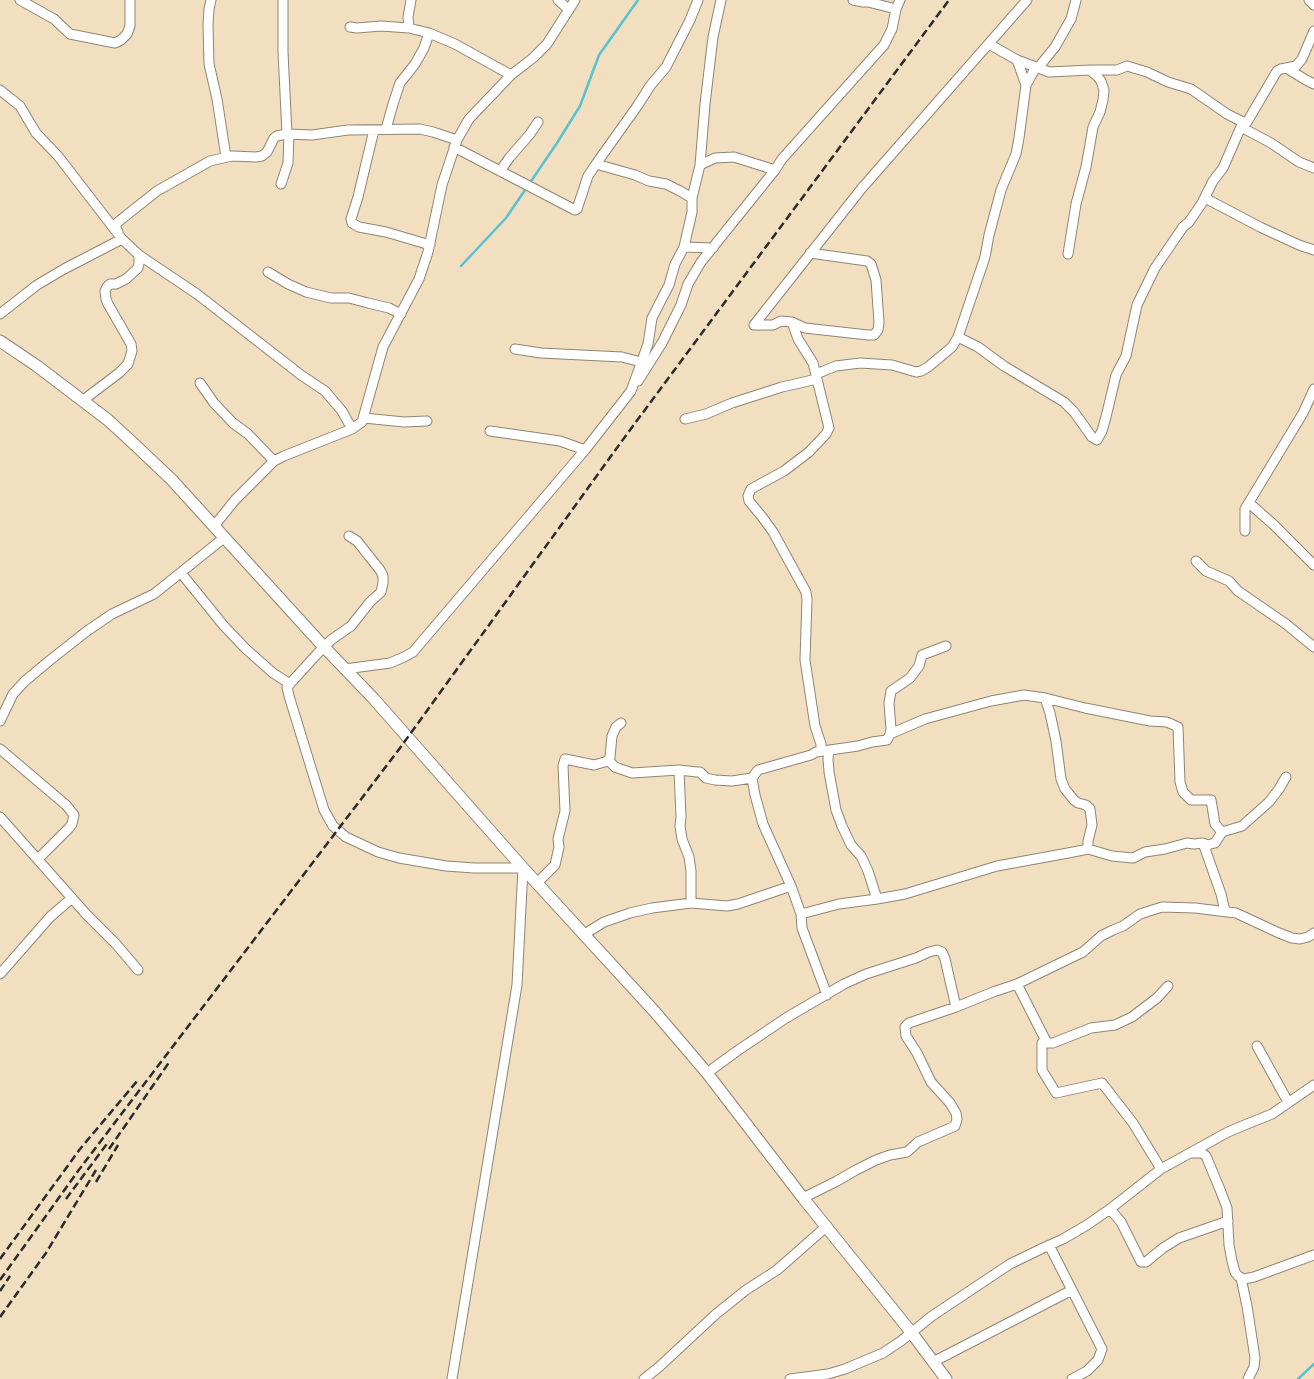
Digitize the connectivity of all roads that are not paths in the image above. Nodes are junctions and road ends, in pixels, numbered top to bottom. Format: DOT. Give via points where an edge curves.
graph roads {
  1 [pos="20,0"];
  2 [pos="130,0"];
  3 [pos="211,0"];
  4 [pos="283,0"];
  5 [pos="411,0"];
  6 [pos="558,0"];
  7 [pos="575,0"];
  8 [pos="698,0"];
  9 [pos="721,0"];
  10 [pos="853,0"];
  11 [pos="1027,0"];
  12 [pos="1076,0"];
  13 [pos="1309,0"];
  14 [pos="898,4"];
  15 [pos="1314,5"];
  16 [pos="569,10"];
  17 [pos="350,27"];
  18 [pos="409,28"];
  19 [pos="1314,31"];
  20 [pos="429,33"];
  21 [pos="988,44"];
  22 [pos="1017,60"];
  23 [pos="1037,67"];
  24 [pos="1288,68"];
  25 [pos="1090,70"];
  26 [pos="511,75"];
  27 [pos="1314,84"];
  28 [pos="1026,85"];
  29 [pos="0,90"];
  30 [pos="538,122"];
  31 [pos="1242,124"];
  32 [pos="386,129"];
  33 [pos="374,130"];
  34 [pos="288,134"];
  35 [pos="456,143"];
  36 [pos="226,157"];
  37 [pos="596,164"];
  38 [pos="700,165"];
  39 [pos="1314,168"];
  40 [pos="775,170"];
  41 [pos="500,171"];
  42 [pos="281,184"];
  43 [pos="692,198"];
  44 [pos="1205,198"];
  45 [pos="122,239"];
  46 [pos="430,245"];
  47 [pos="684,247"];
  48 [pos="713,248"];
  49 [pos="1314,250"];
  50 [pos="810,253"];
  51 [pos="1068,254"];
  52 [pos="139,255"];
  53 [pos="268,272"];
  54 [pos="0,314"];
  55 [pos="401,314"];
  56 [pos="792,322"];
  57 [pos="958,337"];
  58 [pos="0,341"];
  59 [pos="514,349"];
  60 [pos="641,362"];
  61 [pos="816,376"];
  62 [pos="200,383"];
  63 [pos="1314,389"];
  64 [pos="631,391"];
  65 [pos="82,401"];
  66 [pos="364,418"];
  67 [pos="685,419"];
  68 [pos="427,421"];
  69 [pos="352,429"];
  70 [pos="490,431"];
  71 [pos="585,450"];
  72 [pos="274,461"];
  73 [pos="1248,503"];
  74 [pos="214,526"];
  75 [pos="1245,531"];
  76 [pos="349,536"];
  77 [pos="225,537"];
  78 [pos="1196,561"];
  79 [pos="1314,565"];
  80 [pos="181,573"];
  81 [pos="946,646"];
  82 [pos="324,647"];
  83 [pos="1314,647"];
  84 [pos="345,669"];
  85 [pos="290,684"];
  86 [pos="1045,698"];
  87 [pos="0,721"];
  88 [pos="621,723"];
  89 [pos="890,734"];
  90 [pos="0,749"];
  91 [pos="825,750"];
  92 [pos="608,760"];
  93 [pos="679,770"];
  94 [pos="1286,777"];
  95 [pos="752,778"];
  96 [pos="0,817"];
  97 [pos="1222,832"];
  98 [pos="1203,843"];
  99 [pos="1088,850"];
  100 [pos="38,859"];
  101 [pos="524,868"];
  102 [pos="537,883"];
  103 [pos="790,886"];
  104 [pos="72,898"];
  105 [pos="877,899"];
  106 [pos="691,903"];
  107 [pos="1225,911"];
  108 [pos="801,914"];
  109 [pos="1314,933"];
  110 [pos="583,935"];
  111 [pos="138,970"];
  112 [pos="0,974"];
  113 [pos="1017,984"];
  114 [pos="1168,986"];
  115 [pos="827,995"];
  116 [pos="956,1007"];
  117 [pos="1042,1043"];
  118 [pos="1257,1046"];
  119 [pos="707,1073"];
  120 [pos="1314,1085"];
  121 [pos="1288,1102"];
  122 [pos="1190,1153"];
  123 [pos="1161,1169"];
  124 [pos="803,1198"];
  125 [pos="1110,1209"];
  126 [pos="1228,1221"];
  127 [pos="827,1226"];
  128 [pos="1049,1245"];
  129 [pos="1314,1255"];
  130 [pos="1241,1278"];
  131 [pos="1072,1290"];
  132 [pos="911,1332"];
  133 [pos="933,1362"];
  134 [pos="809,1378"];
  135 [pos="452,1379"];
  136 [pos="644,1379"];
  137 [pos="790,1379"];
  138 [pos="946,1379"];
  139 [pos="1072,1379"];
  140 [pos="1248,1379"];
  1 -- 2 [label="street" via="54,19 70,34 115,42 121,40 130,26"];
  3 -- 36 [label="street" via="209,64"];
  4 -- 34 [label="street"];
  5 -- 18 [label="street"];
  6 -- 16 [label="street"];
  7 -- 16 [label="street"];
  8 -- 37 [label="street" via="666,67"];
  9 -- 38 [label="street" via="713,37"];
  10 -- 14 [label="street"];
  11 -- 21 [label="street"];
  12 -- 23 [label="street" via="1071,19 1055,47"];
  13 -- 15 [label="street"];
  14 -- 40 [label="street" via="884,46"];
  16 -- 26 [label="street" via="547,44"];
  17 -- 18 [label="street"];
  18 -- 20 [label="street"];
  19 -- 24 [label="street" via="1302,60"];
  20 -- 26 [label="street"];
  20 -- 32 [label="street" via="415,64 400,83"];
  21 -- 22 [label="street"];
  21 -- 50 [label="street" via="862,188"];
  22 -- 23 [label="street"];
  22 -- 28 [label="street"];
  23 -- 25 [label="street" via="1049,72"];
  23 -- 28 [label="street"];
  24 -- 27 [label="street"];
  24 -- 31 [label="street" via="1277,71 1249,119"];
  25 -- 31 [label="street" via="1117,70 1127,66 1147,72 1191,89"];
  25 -- 51 [label="street" via="1104,90 1103,100 1093,127"];
  26 -- 35 [label="street" via="469,119"];
  28 -- 57 [label="street" via="1016,154 1001,190 985,257"];
  29 -- 45 [label="street" via="20,106 36,133 58,156"];
  30 -- 41 [label="street"];
  31 -- 39 [label="street" via="1299,162"];
  31 -- 44 [label="street" via="1223,168"];
  32 -- 33 [label="street"];
  32 -- 35 [label="street" via="420,129"];
  33 -- 34 [label="street"];
  33 -- 46 [label="street" via="352,223"];
  34 -- 36 [label="street" via="274,138 262,156"];
  34 -- 42 [label="street" via="288,163"];
  35 -- 41 [label="street"];
  35 -- 46 [label="street" via="442,185"];
  36 -- 45 [label="street" via="210,161 157,191 118,222 116,228"];
  37 -- 41 [label="street" via="588,176 576,210"];
  37 -- 43 [label="street" via="666,184"];
  38 -- 40 [label="street" via="715,158 734,157"];
  38 -- 43 [label="street"];
  40 -- 48 [label="street"];
  43 -- 47 [label="street"];
  44 -- 49 [label="street"];
  44 -- 57 [label="street" via="1155,268 1137,305 1126,356 1116,375 1102,431 1096,440 1064,402"];
  45 -- 52 [label="street"];
  45 -- 54 [label="street" via="37,285"];
  46 -- 55 [label="street"];
  47 -- 48 [label="street"];
  47 -- 60 [label="street" via="652,318"];
  48 -- 64 [label="street" via="688,284 662,343"];
  50 -- 56 [label="street" via="754,325"];
  50 -- 56 [label="street" via="870,264 876,280 878,330 874,335 868,335 805,328"];
  52 -- 65 [label="street" via="138,268 126,279 110,284 105,291 108,304 131,344 128,364"];
  52 -- 69 [label="street" via="197,294 325,391"];
  53 -- 55 [label="street" via="306,292 368,302"];
  55 -- 66 [label="street" via="383,347"];
  56 -- 61 [label="street"];
  57 -- 61 [label="street" via="952,347 921,371 860,363 836,366"];
  58 -- 65 [label="main road"];
  59 -- 60 [label="street" via="622,357"];
  60 -- 64 [label="street"];
  61 -- 67 [label="street"];
  61 -- 91 [label="street" via="829,428 826,434 784,471 751,489 748,496 773,532 806,592 805,660 815,726"];
  62 -- 72 [label="street" via="214,403"];
  63 -- 73 [label="street" via="1303,413"];
  64 -- 71 [label="street"];
  65 -- 74 [label="main road" via="140,449"];
  66 -- 68 [label="street"];
  66 -- 69 [label="street"];
  69 -- 72 [label="street"];
  70 -- 71 [label="street" via="560,442"];
  71 -- 84 [label="street" via="413,652 390,663"];
  72 -- 74 [label="street"];
  73 -- 75 [label="street"];
  73 -- 79 [label="street"];
  74 -- 77 [label="main road"];
  76 -- 82 [label="street" via="357,541 380,570 382,589 352,626"];
  77 -- 80 [label="street"];
  77 -- 82 [label="main road"];
  78 -- 83 [label="street" via="1206,571 1228,581"];
  80 -- 85 [label="street" via="246,649 273,674"];
  80 -- 87 [label="street" via="154,594 112,614 49,661 13,694"];
  81 -- 89 [label="street" via="922,655 920,666 910,678 891,691"];
  82 -- 84 [label="main road"];
  82 -- 85 [label="street"];
  84 -- 101 [label="main road"];
  85 -- 101 [label="street" via="287,687 289,696 324,810 342,834 399,858 446,866"];
  86 -- 89 [label="street" via="1024,696 991,701 925,719"];
  86 -- 97 [label="street" via="1167,722 1178,728 1183,792 1191,800 1211,800 1215,824"];
  86 -- 99 [label="street" via="1061,779 1074,800 1090,809 1092,825"];
  88 -- 92 [label="street" via="612,736"];
  89 -- 91 [label="street" via="884,741"];
  90 -- 100 [label="street" via="66,804 74,815 69,828"];
  91 -- 95 [label="street" via="758,770"];
  91 -- 105 [label="street" via="836,810 868,871"];
  92 -- 93 [label="street" via="615,767 632,773"];
  92 -- 102 [label="street" via="594,765 565,759 565,810 555,865"];
  93 -- 95 [label="street" via="700,772 715,780"];
  93 -- 106 [label="street" via="680,826 691,871"];
  94 -- 97 [label="street" via="1269,802 1242,826"];
  95 -- 103 [label="street" via="763,824"];
  96 -- 100 [label="street"];
  97 -- 98 [label="street" via="1215,843"];
  98 -- 99 [label="street" via="1187,843 1132,858"];
  98 -- 107 [label="street"];
  99 -- 105 [label="street" via="998,866 905,894"];
  100 -- 104 [label="street"];
  101 -- 102 [label="main road"];
  101 -- 135 [label="street" via="516,985"];
  102 -- 110 [label="main road"];
  103 -- 106 [label="street" via="727,906"];
  103 -- 108 [label="street"];
  104 -- 111 [label="street"];
  104 -- 112 [label="street"];
  105 -- 108 [label="street"];
  106 -- 110 [label="street" via="630,913 604,922"];
  107 -- 109 [label="street" via="1292,938 1300,939"];
  107 -- 113 [label="street" via="1162,907 1140,914 1101,936 1083,952"];
  108 -- 115 [label="street" via="802,928"];
  110 -- 119 [label="main road"];
  113 -- 114 [label="street" via="1047,1043 1091,1028 1115,1025 1132,1017 1158,998"];
  113 -- 116 [label="street"];
  115 -- 116 [label="street" via="866,974 938,950 945,959"];
  115 -- 119 [label="street" via="786,1018"];
  116 -- 124 [label="street" via="908,1023 905,1032 932,1082 956,1112 955,1126 918,1142 907,1152 876,1160"];
  117 -- 123 [label="street" via="1042,1070 1056,1093 1102,1083 1133,1123"];
  118 -- 121 [label="street"];
  119 -- 124 [label="main road"];
  120 -- 121 [label="street"];
  121 -- 122 [label="street" via="1272,1114 1228,1132"];
  122 -- 123 [label="street"];
  122 -- 126 [label="street" via="1202,1153 1207,1159 1227,1208"];
  123 -- 125 [label="street"];
  124 -- 127 [label="main road"];
  125 -- 126 [label="street" via="1121,1222 1140,1262 1146,1262 1178,1238"];
  125 -- 128 [label="street" via="1088,1225"];
  126 -- 130 [label="street" via="1232,1260 1235,1272"];
  127 -- 132 [label="main road"];
  127 -- 136 [label="street" via="777,1270 716,1314"];
  128 -- 131 [label="street"];
  128 -- 132 [label="street" via="1010,1264"];
  129 -- 130 [label="street" via="1254,1277"];
  130 -- 140 [label="street" via="1255,1358"];
  131 -- 133 [label="street"];
  131 -- 139 [label="street" via="1102,1349 1098,1360 1087,1371"];
  132 -- 133 [label="main road"];
  132 -- 134 [label="street" via="883,1353 845,1369"];
  133 -- 138 [label="main road"];
  134 -- 137 [label="street"];
}
